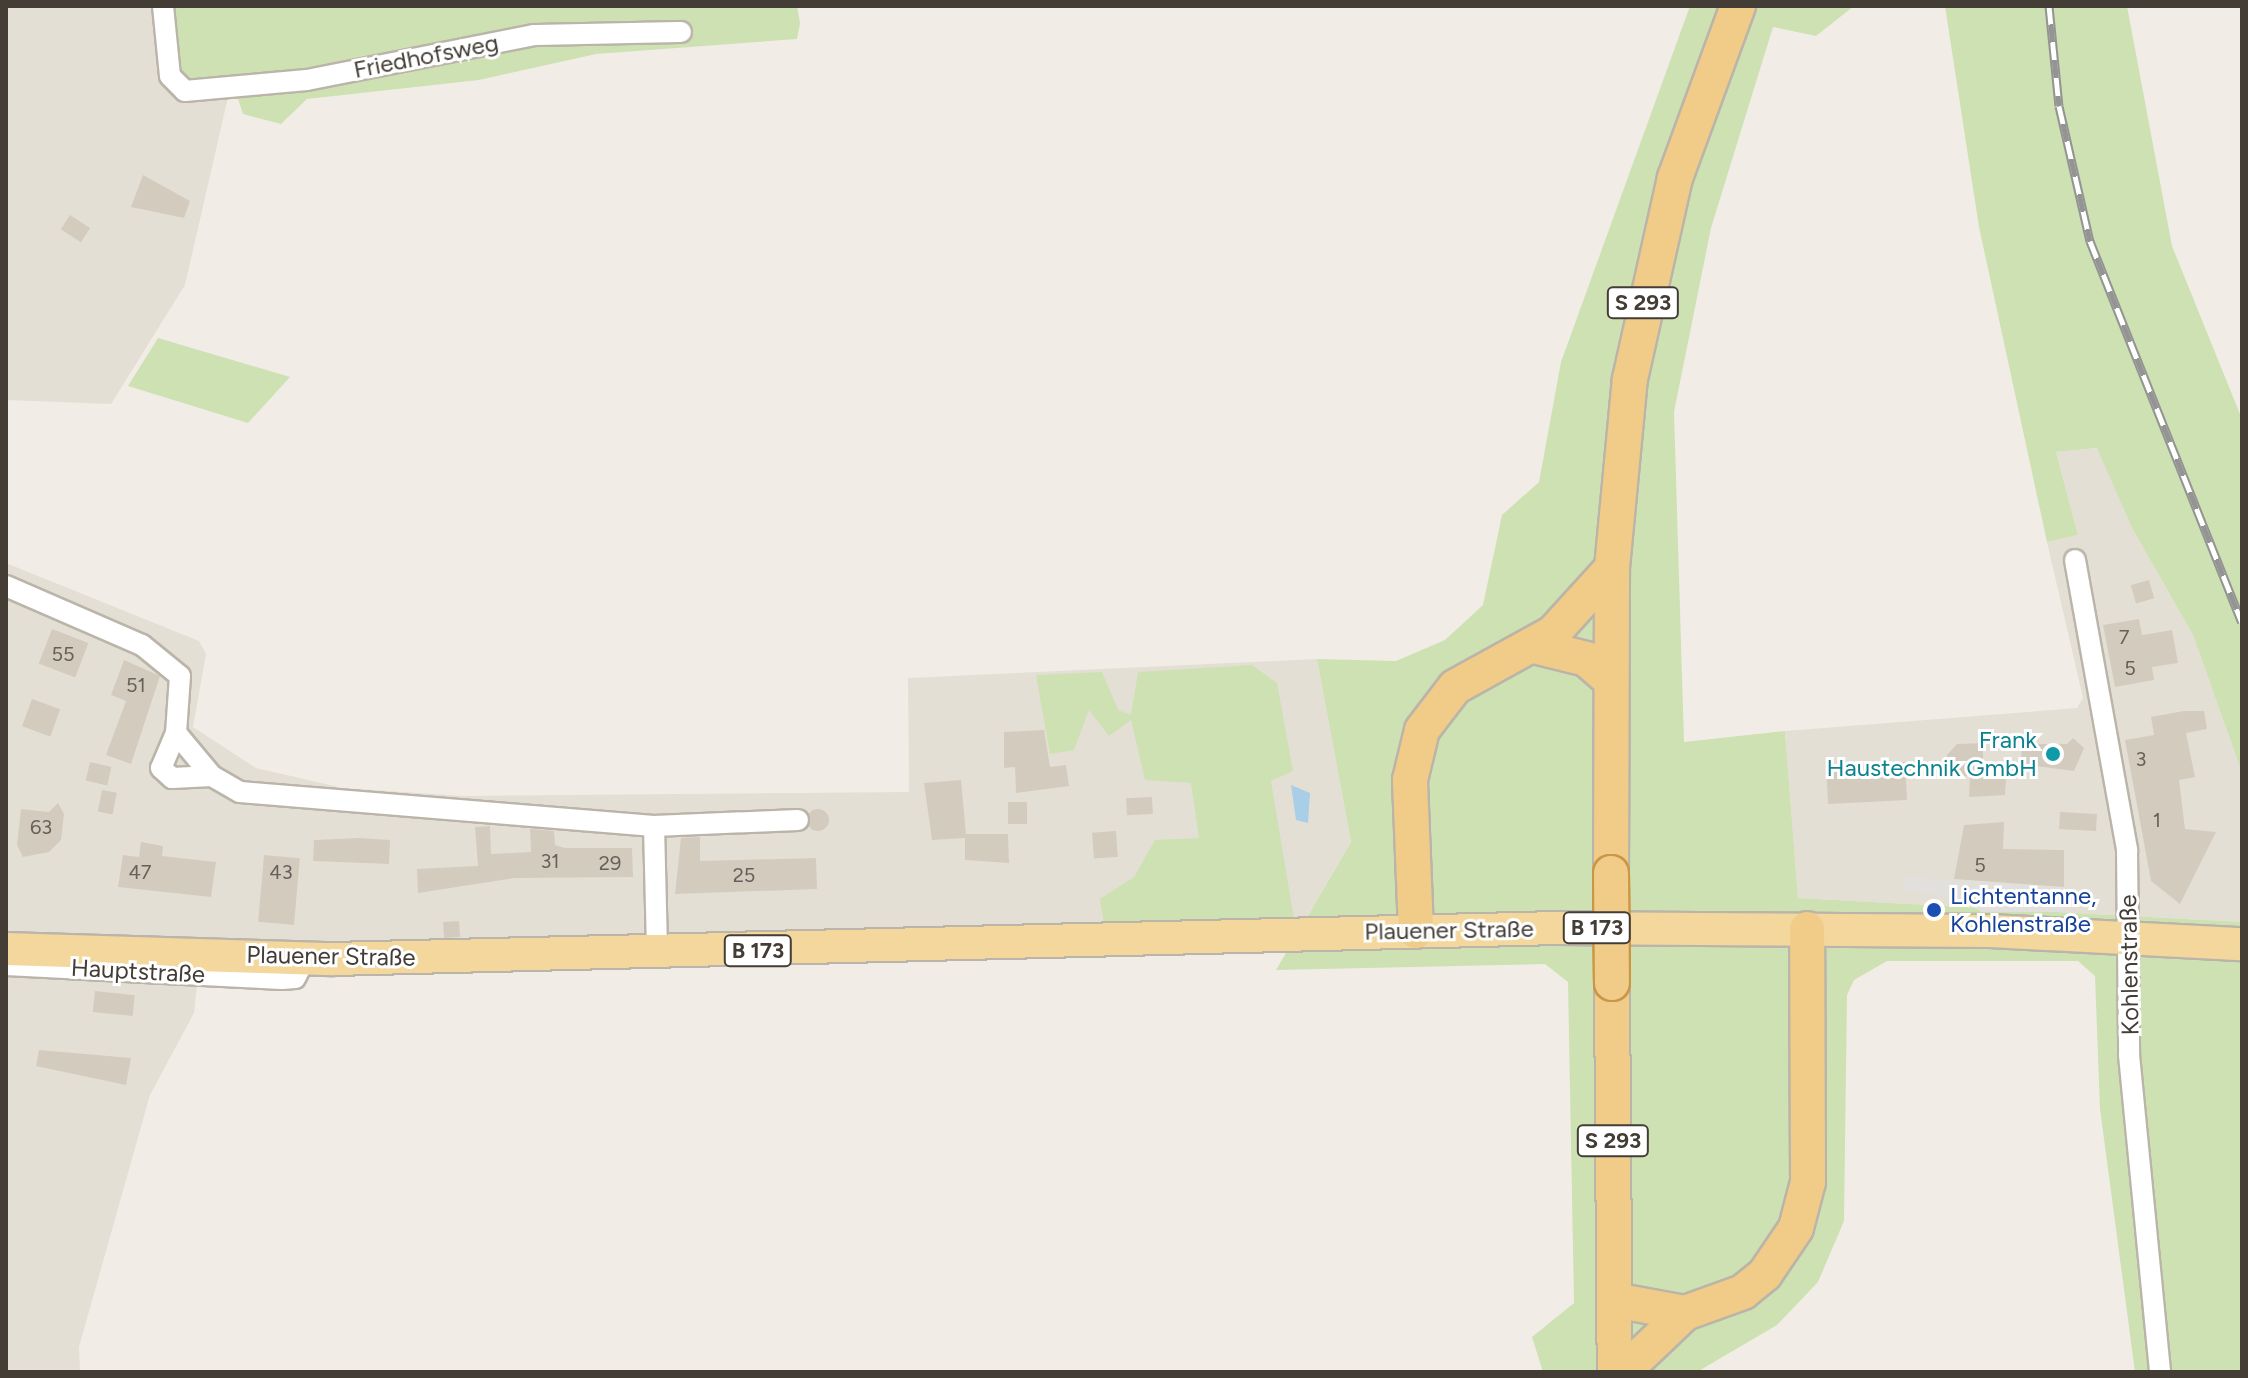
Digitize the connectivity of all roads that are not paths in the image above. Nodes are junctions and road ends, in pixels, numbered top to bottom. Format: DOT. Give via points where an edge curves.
graph roads {
  1 [pos="163,6"];
  2 [pos="1738,6"];
  3 [pos="681,32"];
  4 [pos="2075,560"];
  5 [pos="1612,568"];
  6 [pos="6,586"];
  7 [pos="1534,646"];
  8 [pos="1610,680"];
  9 [pos="176,733"];
  10 [pos="212,776"];
  11 [pos="798,820"];
  12 [pos="654,826"];
  13 [pos="1807,929"];
  14 [pos="1416,931"];
  15 [pos="2129,934"];
  16 [pos="2242,944"];
  17 [pos="6,949"];
  18 [pos="657,953"];
  19 [pos="306,957"];
  20 [pos="6,965"];
  21 [pos="1614,1300"];
  22 [pos="1685,1313"];
  23 [pos="1615,1372"];
  24 [pos="1623,1372"];
  25 [pos="2160,1372"];
  1 -- 3 [label="street, Friedhofsweg" via="174,85 185,91 307,80 534,35"];
  2 -- 5 [label="highway, S 293" via="1719,48 1649,275"];
  4 -- 15 [label="street, Kohlenstraße" via="2120,805"];
  5 -- 7 [label="highway" via="1576,614"];
  5 -- 8 [label="highway, S 293"];
  6 -- 9 [label="street" via="142,645 180,676"];
  7 -- 8 [label="highway" via="1586,659"];
  7 -- 14 [label="highway" via="1473,671 1422,730 1410,780"];
  8 -- 21 [label="highway, S 293, bridge"];
  9 -- 10 [label="street"];
  9 -- 10 [label="street" via="161,768 172,778"];
  10 -- 12 [label="street" via="240,792 350,805"];
  11 -- 12 [label="street"];
  12 -- 18 [label="street"];
  13 -- 14 [label="main road, Plauener Straße / B 173"];
  13 -- 15 [label="main road, Plauener Straße / B 173"];
  13 -- 22 [label="highway" via="1805,1205 1765,1274 1743,1292"];
  14 -- 18 [label="main road, Plauener Straße / B 173"];
  15 -- 16 [label="main road, Plauener Straße / B 173"];
  15 -- 25 [label="street, Kohlenstraße" via="2129,1055"];
  17 -- 19 [label="main road, Plauener Straße / B 173"];
  18 -- 19 [label="main road, Plauener Straße / B 173"];
  19 -- 20 [label="street, Hauptstraße" via="295,978 282,979"];
  21 -- 22 [label="highway"];
  21 -- 23 [label="highway, S 293"];
  22 -- 24 [label="highway"];
}
